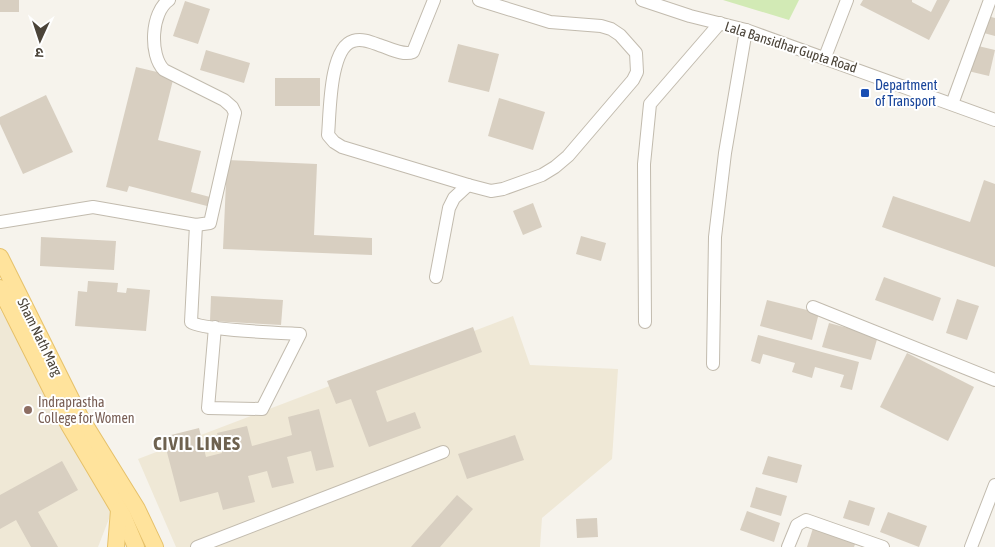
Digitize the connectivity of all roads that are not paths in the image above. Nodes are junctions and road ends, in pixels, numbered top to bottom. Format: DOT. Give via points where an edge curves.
graph roads {
  1 [pos="169,0"];
  2 [pos="434,0"];
  3 [pos="479,0"];
  4 [pos="642,0"];
  5 [pos="847,0"];
  6 [pos="990,0"];
  7 [pos="720,23"];
  8 [pos="746,30"];
  9 [pos="824,57"];
  10 [pos="952,104"];
  11 [pos="995,120"];
  12 [pos="468,185"];
  13 [pos="0,222"];
  14 [pos="196,225"];
  15 [pos="0,257"];
  16 [pos="436,277"];
  17 [pos="4,285"];
  18 [pos="813,307"];
  19 [pos="645,322"];
  20 [pos="215,327"];
  21 [pos="713,364"];
  22 [pos="995,380"];
  23 [pos="443,452"];
  24 [pos="995,485"];
  25 [pos="119,510"];
  26 [pos="116,547"];
  27 [pos="136,547"];
  28 [pos="155,547"];
  29 [pos="197,547"];
  30 [pos="788,547"];
  31 [pos="883,547"];
  32 [pos="971,547"];
  1 -- 14 [label="street" via="160,11 154,37 158,64 224,100 235,113 212,218 210,223"];
  2 -- 12 [label="street" via="413,52 405,54 364,40 347,44 333,75 328,135 342,147"];
  3 -- 12 [label="street" via="550,22 611,29 636,53 638,64 633,80 555,167 542,176 503,189 491,191"];
  4 -- 7 [label="street, Lala Bansidhar Gupta Road"];
  5 -- 9 [label="street"];
  6 -- 10 [label="street"];
  7 -- 8 [label="street, Lala Bansidhar Gupta Road"];
  7 -- 19 [label="street" via="650,104 644,164"];
  8 -- 9 [label="street, Lala Bansidhar Gupta Road"];
  8 -- 21 [label="street" via="725,153 715,237"];
  9 -- 10 [label="street, Lala Bansidhar Gupta Road"];
  10 -- 11 [label="street, Lala Bansidhar Gupta Road"];
  12 -- 16 [label="street" via="454,198 449,208"];
  13 -- 14 [label="street" via="93,207"];
  14 -- 20 [label="street" via="190,317 195,325"];
  15 -- 17 [label="main road, Sham Nath Marg"];
  17 -- 25 [label="main road, Sham Nath Marg" via="69,425"];
  17 -- 28 [label="main road, Sham Nath Marg" via="137,509"];
  18 -- 22 [label="street"];
  20 -- 20 [label="street" via="300,334 262,409 208,408"];
  23 -- 29 [label="street"];
  24 -- 32 [label="street"];
  25 -- 26 [label="main road"];
  25 -- 27 [label="main road, Sham Nath Marg"];
  30 -- 31 [label="street" via="797,525 806,520"];
}
